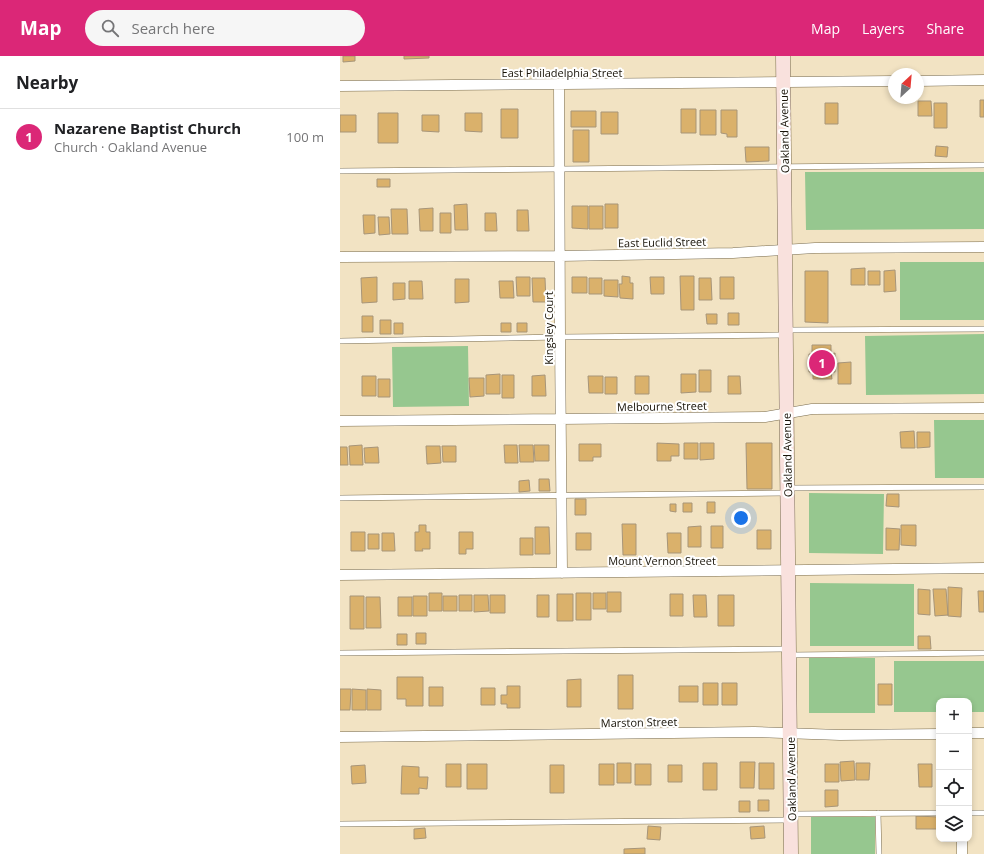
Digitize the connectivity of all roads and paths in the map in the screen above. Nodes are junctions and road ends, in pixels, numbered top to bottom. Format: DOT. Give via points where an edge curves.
graph roads {
  1 [pos="783,56"];
  2 [pos="984,80"];
  3 [pos="888,81"];
  4 [pos="924,81"];
  5 [pos="784,83"];
  6 [pos="559,84"];
  7 [pos="340,86"];
  8 [pos="984,165"];
  9 [pos="784,167"];
  10 [pos="560,170"];
  11 [pos="340,172"];
  12 [pos="984,247"];
  13 [pos="785,250"];
  14 [pos="560,256"];
  15 [pos="340,257"];
  16 [pos="984,329"];
  17 [pos="786,333"];
  18 [pos="560,337"];
  19 [pos="340,341"];
  20 [pos="984,408"];
  21 [pos="787,413"];
  22 [pos="560,419"];
  23 [pos="340,421"];
  24 [pos="984,487"];
  25 [pos="788,491"];
  26 [pos="561,495"];
  27 [pos="340,498"];
  28 [pos="984,568"];
  29 [pos="788,571"];
  30 [pos="562,573"];
  31 [pos="340,575"];
  32 [pos="789,652"];
  33 [pos="340,653"];
  34 [pos="984,653"];
  35 [pos="972,733"];
  36 [pos="984,733"];
  37 [pos="790,734"];
  38 [pos="936,734"];
  39 [pos="340,736"];
  40 [pos="878,813"];
  41 [pos="936,813"];
  42 [pos="972,813"];
  43 [pos="984,813"];
  44 [pos="791,817"];
  45 [pos="340,824"];
  46 [pos="962,842"];
  47 [pos="791,854"];
  48 [pos="879,854"];
  49 [pos="962,854"];
  1 -- 5 [label="street, Oakland Avenue"];
  2 -- 4 [label="street"];
  3 -- 5 [label="street, East Philadelphia Street"];
  5 -- 6 [label="street, East Philadelphia Street"];
  5 -- 9 [label="street, Oakland Avenue"];
  6 -- 7 [label="street, East Philadelphia Street"];
  6 -- 10 [label="street, Kingsley Court"];
  8 -- 9 [label="lane"];
  9 -- 10 [label="lane"];
  9 -- 13 [label="street, Oakland Avenue"];
  10 -- 11 [label="lane"];
  10 -- 14 [label="street, Kingsley Court"];
  12 -- 13 [label="street, East Euclid Street"];
  13 -- 14 [label="street, East Euclid Street"];
  13 -- 17 [label="street, Oakland Avenue"];
  14 -- 15 [label="street, East Euclid Street"];
  14 -- 18 [label="street, Kingsley Court"];
  16 -- 17 [label="lane"];
  17 -- 18 [label="lane"];
  17 -- 21 [label="street, Oakland Avenue"];
  18 -- 19 [label="lane"];
  18 -- 22 [label="street, Kingsley Court"];
  20 -- 21 [label="street, Melbourne Street" via="812,409"];
  21 -- 22 [label="street, Melbourne Street" via="765,417"];
  21 -- 25 [label="street, Oakland Avenue"];
  22 -- 23 [label="street, Melbourne Street"];
  22 -- 26 [label="street, Kingsley Court"];
  24 -- 25 [label="lane"];
  25 -- 26 [label="lane"];
  25 -- 29 [label="street, Oakland Avenue"];
  26 -- 27 [label="lane"];
  26 -- 30 [label="street, Kingsley Court"];
  28 -- 29 [label="street, Mount Vernon Street"];
  29 -- 30 [label="street, Mount Vernon Street"];
  29 -- 32 [label="street, Oakland Avenue"];
  30 -- 31 [label="street, Mount Vernon Street"];
  32 -- 33 [label="lane"];
  32 -- 34 [label="lane"];
  32 -- 37 [label="street, Oakland Avenue"];
  35 -- 36 [label="street"];
  37 -- 38 [label="street, Marston Street"];
  37 -- 39 [label="street, Marston Street" via="754,732"];
  37 -- 44 [label="street, Oakland Avenue"];
  40 -- 41 [label="lane"];
  40 -- 44 [label="lane"];
  40 -- 48 [label="lane"];
  42 -- 43 [label="lane"];
  44 -- 45 [label="lane"];
  44 -- 47 [label="street, Oakland Avenue"];
  46 -- 49 [label="street"];
}
